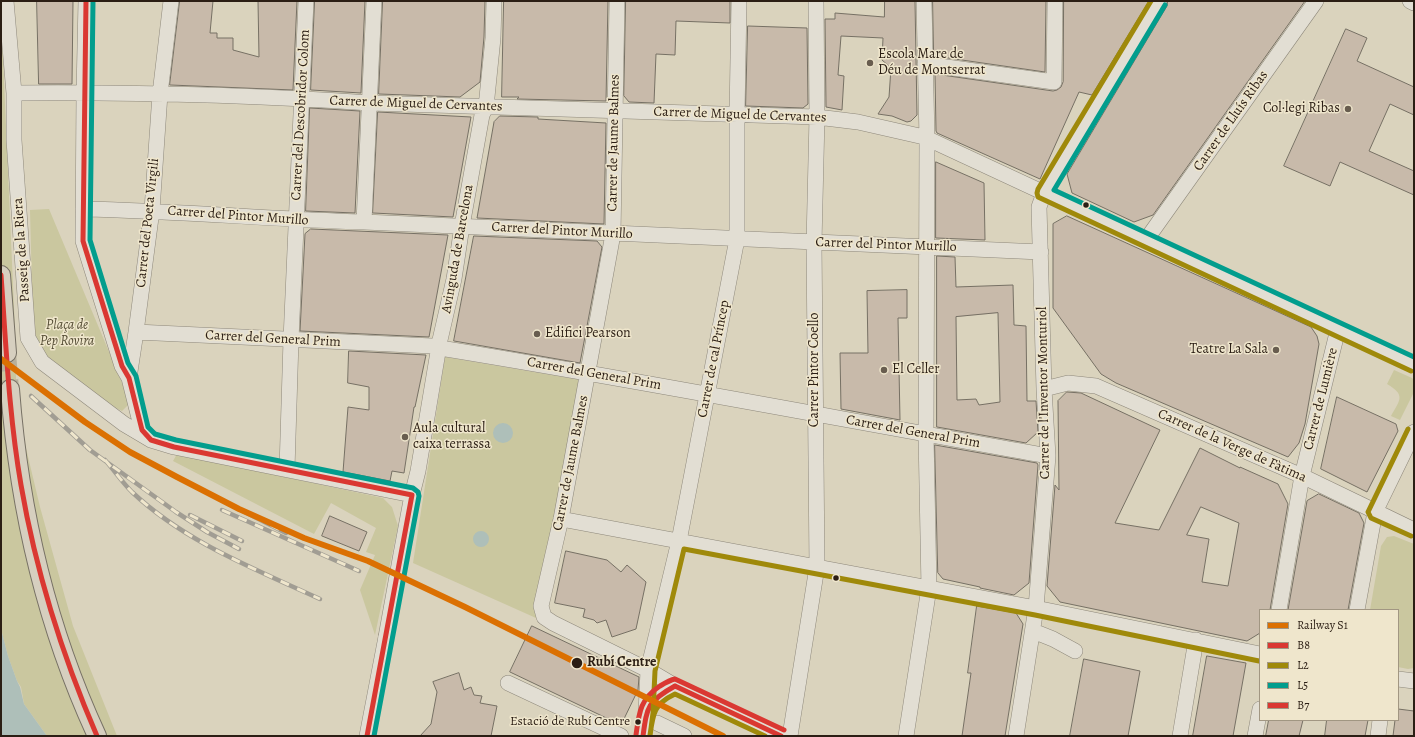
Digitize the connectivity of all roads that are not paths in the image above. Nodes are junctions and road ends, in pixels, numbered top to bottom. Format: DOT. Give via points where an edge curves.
graph roads {
  1 [pos="6,1"];
  2 [pos="86,1"];
  3 [pos="171,1"];
  4 [pos="306,1"];
  5 [pos="374,1"];
  6 [pos="494,1"];
  7 [pos="617,1"];
  8 [pos="739,1"];
  9 [pos="816,1"];
  10 [pos="924,1"];
  11 [pos="1055,1"];
  12 [pos="1159,1"];
  13 [pos="1316,1"];
  14 [pos="1410,1"];
  15 [pos="1414,3"];
  16 [pos="925,64"];
  17 [pos="84,92"];
  18 [pos="14,93"];
  19 [pos="160,94"];
  20 [pos="301,99"];
  21 [pos="370,103"];
  22 [pos="486,107"];
  23 [pos="615,110"];
  24 [pos="737,116"];
  25 [pos="817,117"];
  26 [pos="927,138"];
  27 [pos="1044,193"];
  28 [pos="83,209"];
  29 [pos="152,210"];
  30 [pos="296,220"];
  31 [pos="364,222"];
  32 [pos="462,226"];
  33 [pos="613,234"];
  34 [pos="737,239"];
  35 [pos="1146,240"];
  36 [pos="814,243"];
  37 [pos="926,247"];
  38 [pos="1041,252"];
  39 [pos="1,275"];
  40 [pos="1338,329"];
  41 [pos="136,332"];
  42 [pos="291,340"];
  43 [pos="440,348"];
  44 [pos="7,353"];
  45 [pos="1414,365"];
  46 [pos="589,372"];
  47 [pos="129,378"];
  48 [pos="10,389"];
  49 [pos="1044,389"];
  50 [pos="706,395"];
  51 [pos="815,414"];
  52 [pos="1414,432"];
  53 [pos="926,434"];
  54 [pos="151,440"];
  55 [pos="1048,456"];
  56 [pos="287,469"];
  57 [pos="1302,476"];
  58 [pos="412,495"];
  59 [pos="1375,512"];
  60 [pos="562,519"];
  61 [pos="1414,530"];
  62 [pos="679,541"];
  63 [pos="817,567"];
  64 [pos="929,588"];
  65 [pos="1036,608"];
  66 [pos="1279,609"];
  67 [pos="1357,609"];
  68 [pos="1033,631"];
  69 [pos="1196,640"];
  70 [pos="1075,651"];
  71 [pos="1259,654"];
  72 [pos="648,670"];
  73 [pos="1399,680"];
  74 [pos="1414,681"];
  75 [pos="508,683"];
  76 [pos="675,686"];
  77 [pos="646,713"];
  78 [pos="1259,714"];
  79 [pos="1380,721"];
  80 [pos="657,723"];
  81 [pos="97,736"];
  82 [pos="367,736"];
  83 [pos="621,736"];
  84 [pos="643,736"];
  85 [pos="684,736"];
  86 [pos="781,736"];
  87 [pos="790,736"];
  88 [pos="906,736"];
  89 [pos="1016,736"];
  90 [pos="1180,736"];
  91 [pos="1254,736"];
  92 [pos="1378,736"];
  1 -- 18 [label="street, Passeig de la Riera"];
  2 -- 17 [label="street"];
  3 -- 19 [label="street, Carrer del Poeta Virgili"];
  4 -- 20 [label="street, Carrer del Descobridor Colom"];
  5 -- 21 [label="street"];
  6 -- 22 [label="street, Avinguda de Barcelona"];
  7 -- 23 [label="street, Carrer de Jaume Balmes"];
  8 -- 24 [label="street, Carrer de cal Príncep"];
  9 -- 25 [label="street, Carrer Pintor Coello"];
  10 -- 16 [label="street"];
  11 -- 16 [label="street" via="1054,82"];
  12 -- 27 [label="street, Carrer de l'Inventor Monturiol"];
  13 -- 35 [label="street, Carrer de Lluís Ribas"];
  14 -- 15 [label="street"];
  16 -- 26 [label="street"];
  17 -- 18 [label="street, Carrer de Miguel de Cervantes"];
  17 -- 19 [label="street, Carrer de Miguel de Cervantes"];
  17 -- 28 [label="street"];
  18 -- 54 [label="street, Passeig de la Riera" via="14,140 28,338 42,362 127,426"];
  19 -- 20 [label="street, Carrer de Miguel de Cervantes"];
  19 -- 29 [label="street, Carrer del Poeta Virgili"];
  20 -- 21 [label="street, Carrer de Miguel de Cervantes"];
  20 -- 30 [label="street, Carrer del Descobridor Colom"];
  21 -- 22 [label="street, Carrer de Miguel de Cervantes"];
  21 -- 31 [label="street"];
  22 -- 23 [label="street, Carrer de Miguel de Cervantes"];
  22 -- 32 [label="street, Avinguda de Barcelona" via="482,115"];
  23 -- 24 [label="street, Carrer de Miguel de Cervantes"];
  23 -- 33 [label="street, Carrer de Jaume Balmes"];
  24 -- 25 [label="street, Carrer de Miguel de Cervantes"];
  24 -- 34 [label="street, Carrer de cal Príncep"];
  25 -- 26 [label="street, Carrer de Miguel de Cervantes" via="858,122"];
  25 -- 36 [label="street, Carrer Pintor Coello"];
  26 -- 27 [label="street, Carrer de Miguel de Cervantes"];
  26 -- 37 [label="street"];
  27 -- 35 [label="street, Carrer de Miguel de Cervantes"];
  27 -- 38 [label="street, Carrer de l'Inventor Monturiol" via="1039,206"];
  28 -- 29 [label="street, Carrer del Pintor Murillo"];
  28 -- 47 [label="street" via="83,241 122,366"];
  29 -- 30 [label="street, Carrer del Pintor Murillo"];
  29 -- 41 [label="street, Carrer del Poeta Virgili"];
  30 -- 31 [label="street, Carrer del Pintor Murillo"];
  30 -- 42 [label="street, Carrer del Descobridor Colom"];
  31 -- 32 [label="street, Carrer del Pintor Murillo"];
  32 -- 33 [label="street, Carrer del Pintor Murillo"];
  32 -- 43 [label="street, Avinguda de Barcelona"];
  33 -- 34 [label="street, Carrer del Pintor Murillo"];
  33 -- 46 [label="street, Carrer de Jaume Balmes"];
  34 -- 36 [label="street, Carrer del Pintor Murillo"];
  34 -- 50 [label="street, Carrer de cal Príncep"];
  35 -- 40 [label="street, Carrer de Miguel de Cervantes"];
  36 -- 37 [label="street, Carrer del Pintor Murillo"];
  36 -- 51 [label="street, Carrer Pintor Coello"];
  37 -- 38 [label="street, Carrer del Pintor Murillo"];
  37 -- 53 [label="street"];
  38 -- 49 [label="street, Carrer de l'Inventor Monturiol"];
  39 -- 44 [label="main road"];
  40 -- 45 [label="street, Carrer de Miguel de Cervantes"];
  40 -- 57 [label="street, Carrer de Lumière"];
  41 -- 42 [label="street, Carrer del General Prim"];
  41 -- 47 [label="street, Carrer del Poeta Virgili"];
  42 -- 43 [label="street, Carrer del General Prim"];
  42 -- 56 [label="street, Carrer del Descobridor Colom"];
  43 -- 46 [label="street, Carrer del General Prim"];
  43 -- 58 [label="street, Avinguda de Barcelona"];
  46 -- 50 [label="street, Carrer del General Prim"];
  46 -- 60 [label="street, Carrer de Jaume Balmes"];
  47 -- 54 [label="street, Carrer del Poeta Virgili" via="142,430"];
  48 -- 81 [label="main road" via="15,448 24,504 42,581 79,696"];
  49 -- 55 [label="street, Carrer de l'Inventor Monturiol"];
  49 -- 57 [label="street, Carrer de la Verge de Fàtima" via="1068,383 1096,386"];
  50 -- 51 [label="street, Carrer del General Prim"];
  50 -- 62 [label="street, Carrer de cal Príncep"];
  51 -- 53 [label="street, Carrer del General Prim"];
  51 -- 63 [label="street, Carrer Pintor Coello"];
  52 -- 59 [label="street"];
  53 -- 55 [label="street, Carrer del General Prim"];
  53 -- 64 [label="street"];
  54 -- 56 [label="street, Passeig de la Riera" via="174,447"];
  55 -- 65 [label="street, Carrer de l'Inventor Monturiol"];
  56 -- 58 [label="street, Passeig de la Riera"];
  57 -- 59 [label="street, Carrer de la Verge de Fàtima"];
  57 -- 66 [label="street, Carrer de Lumière"];
  58 -- 82 [label="street, Avinguda de Barcelona, bridge"];
  59 -- 61 [label="street, Carrer de la Verge de Fàtima"];
  59 -- 67 [label="street"];
  60 -- 62 [label="street"];
  60 -- 72 [label="street, Carrer de Jaume Balmes" via="542,606 544,618"];
  62 -- 63 [label="street"];
  62 -- 72 [label="street, Carrer de cal Príncep"];
  63 -- 64 [label="street"];
  63 -- 87 [label="street, Carrer Pintor Coello"];
  64 -- 65 [label="street"];
  64 -- 88 [label="street"];
  65 -- 68 [label="street, Carrer de l'Inventor Monturiol"];
  65 -- 69 [label="street"];
  68 -- 70 [label="street"];
  68 -- 89 [label="street, Carrer de l'Inventor Monturiol"];
  69 -- 71 [label="street"];
  69 -- 90 [label="street"];
  72 -- 76 [label="street"];
  72 -- 77 [label="street, Carrer de cal Príncep"];
  73 -- 74 [label="street"];
  75 -- 83 [label="street"];
  76 -- 77 [label="street" via="659,694"];
  76 -- 86 [label="street"];
  77 -- 84 [label="street, Carrer de cal Príncep"];
  78 -- 91 [label="street"];
  79 -- 92 [label="street"];
  80 -- 85 [label="street"];
}
